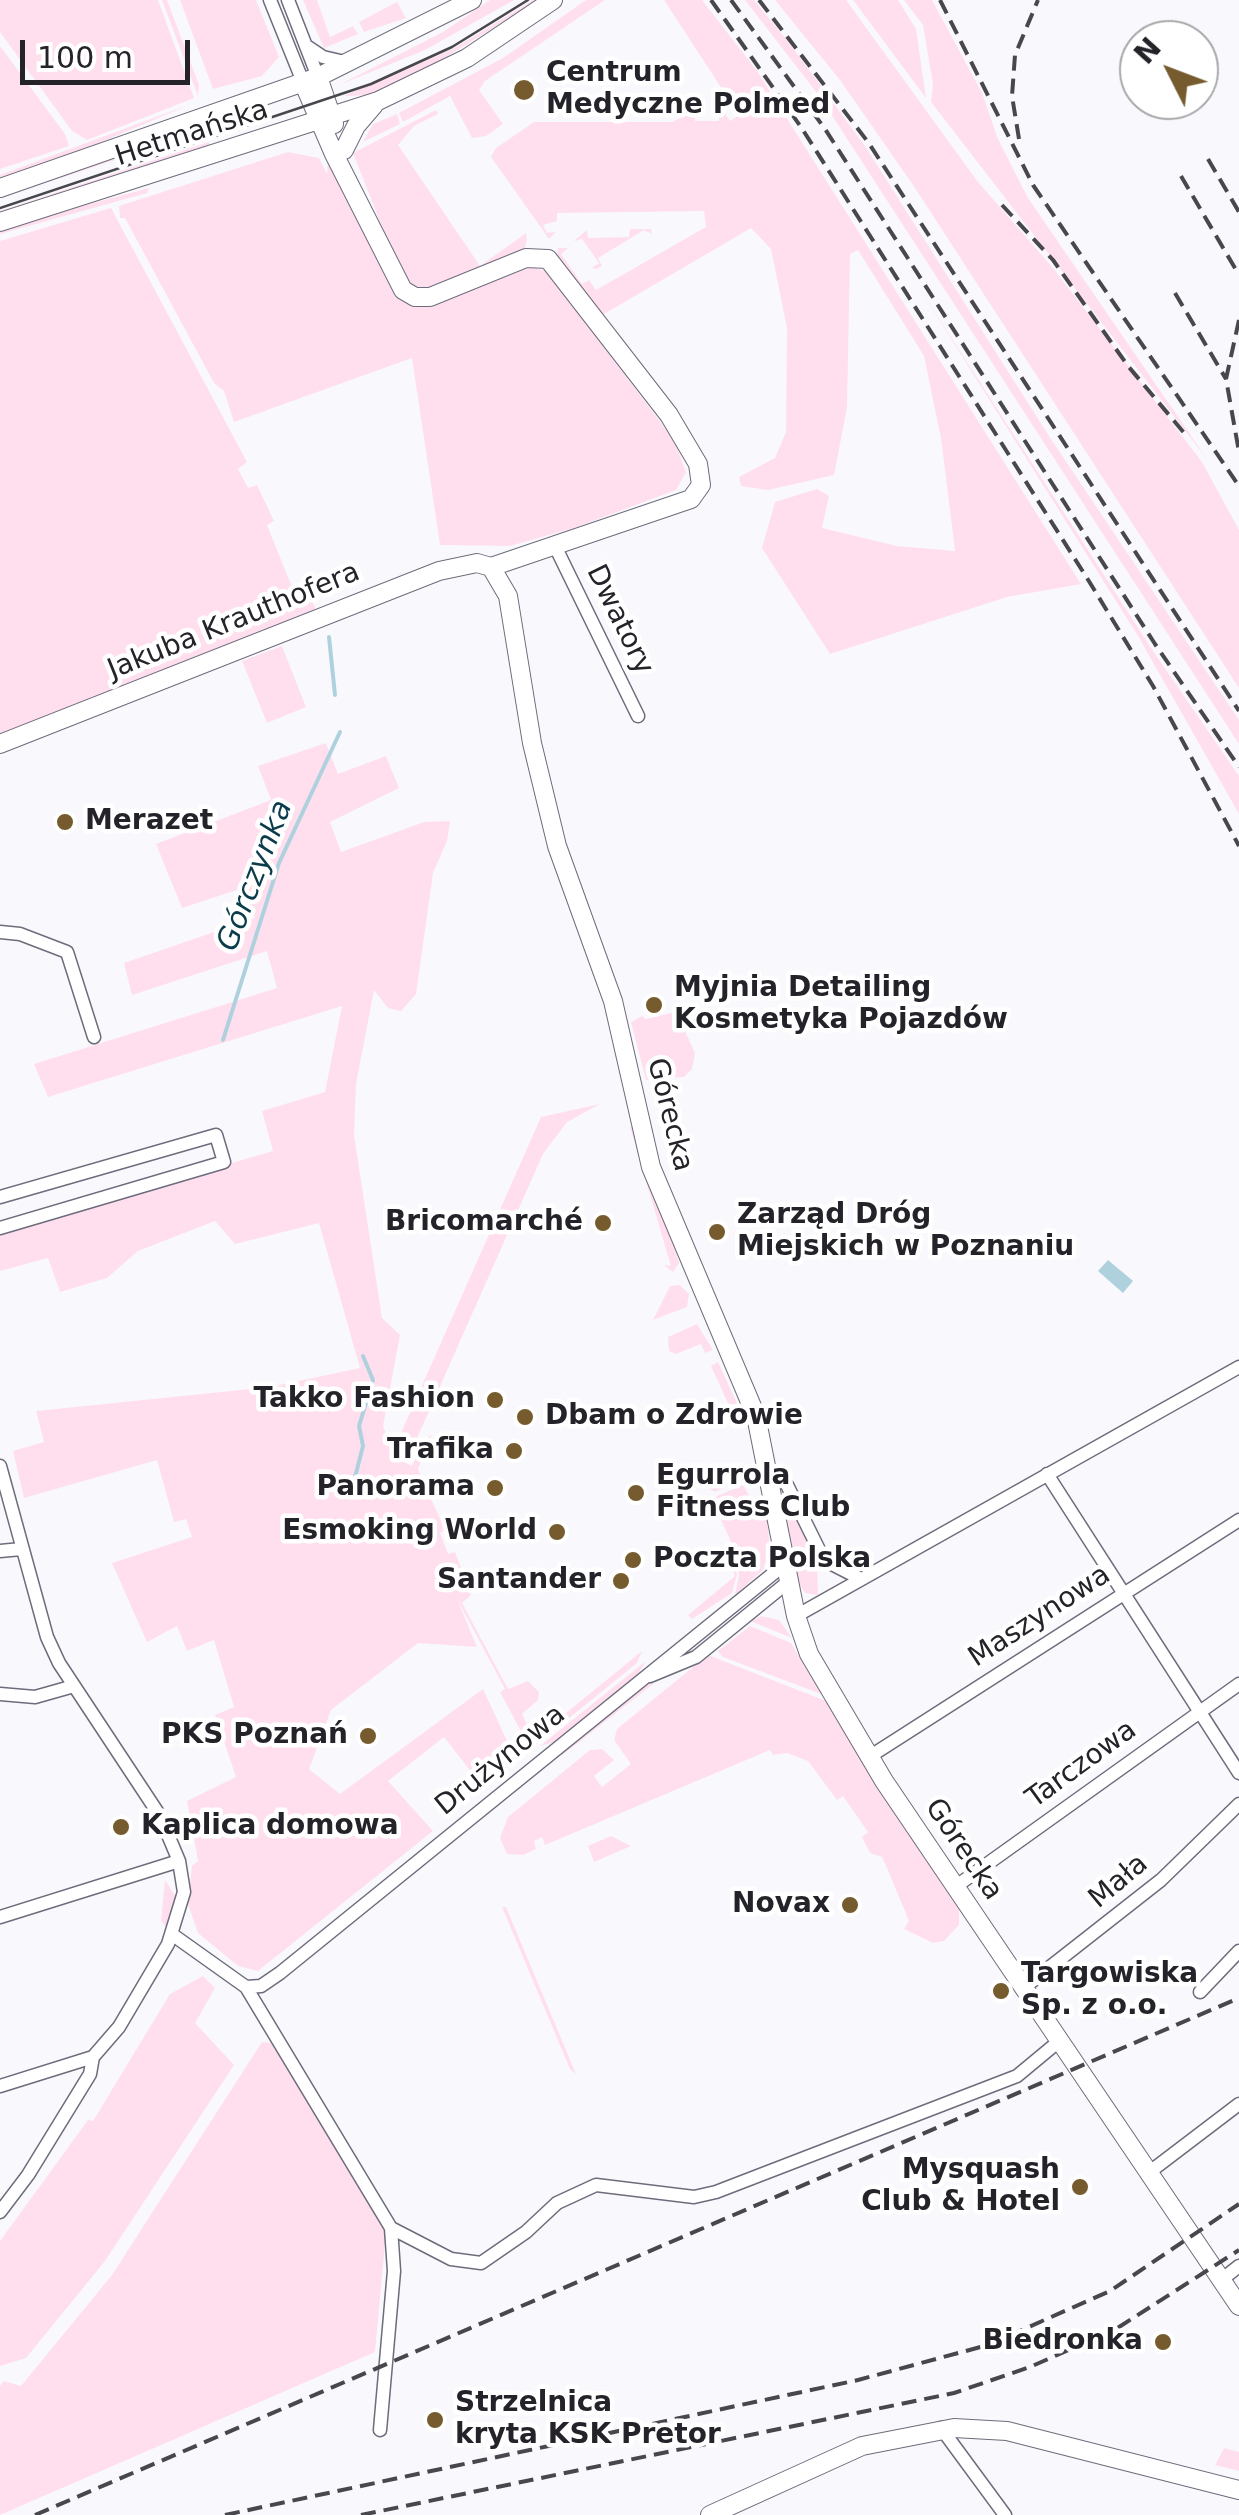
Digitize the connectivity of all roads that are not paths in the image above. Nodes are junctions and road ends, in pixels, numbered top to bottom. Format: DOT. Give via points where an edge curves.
graph roads {
  1 [pos="270,0"];
  2 [pos="288,0"];
  3 [pos="472,0"];
  4 [pos="553,0"];
  5 [pos="307,45"];
  6 [pos="355,62"];
  7 [pos="310,80"];
  8 [pos="378,101"];
  9 [pos="326,119"];
  10 [pos="344,150"];
  11 [pos="0,188"];
  12 [pos="358,196"];
  13 [pos="0,222"];
  14 [pos="555,546"];
  15 [pos="491,568"];
  16 [pos="638,716"];
  17 [pos="0,744"];
  18 [pos="0,932"];
  19 [pos="94,1037"];
  20 [pos="0,1196"];
  21 [pos="0,1228"];
  22 [pos="1239,1367"];
  23 [pos="0,1466"];
  24 [pos="1047,1474"];
  25 [pos="787,1485"];
  26 [pos="1239,1520"];
  27 [pos="21,1549"];
  28 [pos="0,1552"];
  29 [pos="786,1573"];
  30 [pos="861,1579"];
  31 [pos="1124,1593"];
  32 [pos="796,1616"];
  33 [pos="1239,1684"];
  34 [pos="74,1686"];
  35 [pos="0,1694"];
  36 [pos="1200,1712"];
  37 [pos="869,1757"];
  38 [pos="1239,1773"];
  39 [pos="1239,1804"];
  40 [pos="179,1861"];
  41 [pos="955,1887"];
  42 [pos="0,1918"];
  43 [pos="172,1935"];
  44 [pos="1239,1952"];
  45 [pos="246,1986"];
  46 [pos="1022,1989"];
  47 [pos="1200,1992"];
  48 [pos="1058,2042"];
  49 [pos="93,2057"];
  50 [pos="0,2086"];
  51 [pos="1239,2104"];
  52 [pos="1147,2174"];
  53 [pos="0,2212"];
  54 [pos="391,2228"];
  55 [pos="1239,2266"];
  56 [pos="1220,2280"];
  57 [pos="1239,2306"];
  58 [pos="941,2428"];
  59 [pos="380,2430"];
  60 [pos="1239,2490"];
  61 [pos="710,2515"];
  62 [pos="1005,2515"];
  1 -- 7 [label="street"];
  2 -- 5 [label="street"];
  3 -- 6 [label="street, Hetmańska"];
  4 -- 8 [label="street, Hetmańska" via="467,58"];
  5 -- 6 [label="street" via="328,59"];
  5 -- 7 [label="street"];
  6 -- 7 [label="street, Hetmańska"];
  7 -- 9 [label="street"];
  7 -- 11 [label="street, Hetmańska"];
  8 -- 9 [label="street, Hetmańska"];
  8 -- 10 [label="street"];
  9 -- 10 [label="street"];
  9 -- 12 [label="street"];
  9 -- 13 [label="street, Hetmańska"];
  10 -- 12 [label="street"];
  12 -- 14 [label="street" via="398,282 415,297 532,257 551,261 688,443 701,478 691,499"];
  14 -- 15 [label="street"];
  14 -- 16 [label="street, Dwatory"];
  15 -- 17 [label="street, Jakuba Krauthofera" via="438,571"];
  15 -- 29 [label="street, Górecka" via="508,596 556,846 613,1001 658,1187 756,1416"];
  18 -- 19 [label="street" via="67,952"];
  20 -- 21 [label="street" via="216,1134 224,1162"];
  22 -- 24 [label="street"];
  23 -- 27 [label="street"];
  24 -- 30 [label="street"];
  24 -- 31 [label="street"];
  25 -- 30 [label="street" via="824,1560"];
  26 -- 31 [label="street, Maszynowa"];
  27 -- 28 [label="street"];
  27 -- 34 [label="street" via="47,1637"];
  29 -- 32 [label="street, Górecka"];
  29 -- 45 [label="street, Drużynowa" via="643,1678 280,1974"];
  30 -- 32 [label="street"];
  31 -- 36 [label="street"];
  31 -- 37 [label="street, Maszynowa"];
  32 -- 37 [label="street, Górecka" via="809,1654"];
  33 -- 36 [label="street, Tarczowa"];
  34 -- 35 [label="street" via="34,1697"];
  34 -- 40 [label="street" via="160,1816"];
  36 -- 38 [label="street"];
  36 -- 41 [label="street, Tarczowa"];
  37 -- 41 [label="street, Górecka"];
  39 -- 46 [label="street, Mała" via="1162,1880"];
  40 -- 42 [label="street"];
  40 -- 43 [label="street" via="184,1899"];
  41 -- 46 [label="street, Górecka"];
  43 -- 45 [label="street"];
  43 -- 49 [label="street" via="118,2028"];
  44 -- 47 [label="street"];
  45 -- 54 [label="street"];
  46 -- 48 [label="street, Górecka"];
  48 -- 52 [label="street, Górecka"];
  48 -- 54 [label="street" via="1017,2076 716,2192 694,2196 596,2186 557,2203 482,2263 451,2259"];
  49 -- 50 [label="street"];
  49 -- 53 [label="street" via="90,2074"];
  51 -- 52 [label="street"];
  52 -- 56 [label="street, Górecka"];
  54 -- 59 [label="street" via="394,2271"];
  55 -- 56 [label="street"];
  56 -- 57 [label="street, Górecka"];
  58 -- 60 [label="street" via="1007,2431"];
  58 -- 61 [label="street" via="847,2452"];
  58 -- 62 [label="street"];
}
